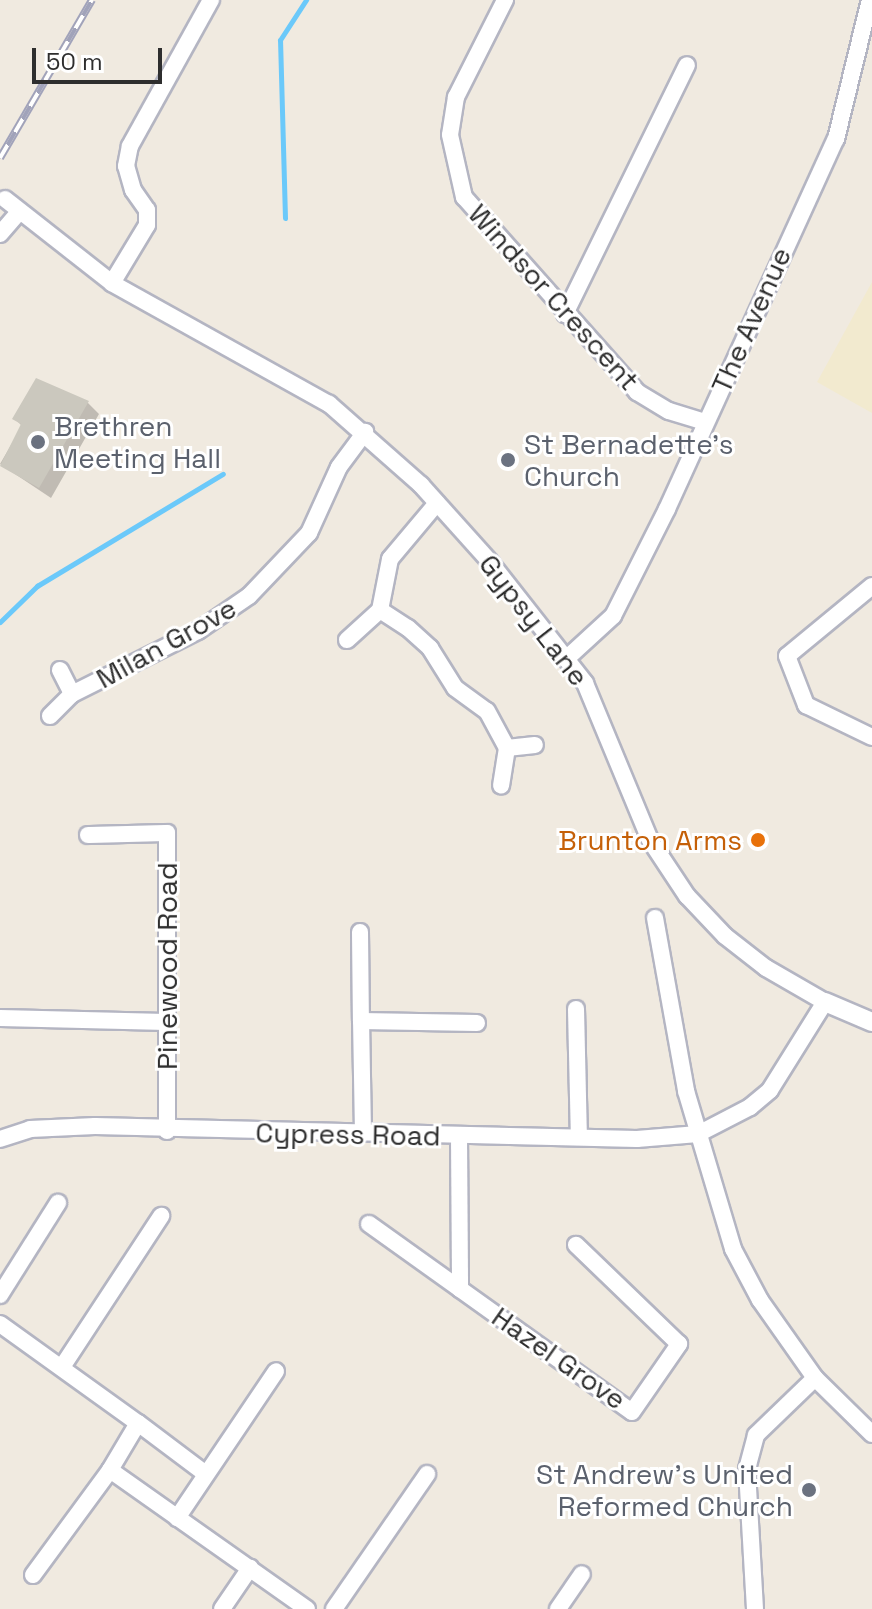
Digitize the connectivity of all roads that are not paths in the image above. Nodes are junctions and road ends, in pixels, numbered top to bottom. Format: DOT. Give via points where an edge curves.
graph roads {
  1 [pos="211,0"];
  2 [pos="505,0"];
  3 [pos="870,0"];
  4 [pos="687,65"];
  5 [pos="5,199"];
  6 [pos="20,211"];
  7 [pos="0,234"];
  8 [pos="112,283"];
  9 [pos="565,314"];
  10 [pos="705,422"];
  11 [pos="365,432"];
  12 [pos="437,503"];
  13 [pos="872,586"];
  14 [pos="380,610"];
  15 [pos="347,640"];
  16 [pos="566,659"];
  17 [pos="60,670"];
  18 [pos="72,694"];
  19 [pos="50,716"];
  20 [pos="872,737"];
  21 [pos="535,745"];
  22 [pos="507,748"];
  23 [pos="501,786"];
  24 [pos="88,835"];
  25 [pos="655,918"];
  26 [pos="360,932"];
  27 [pos="825,1002"];
  28 [pos="576,1009"];
  29 [pos="0,1018"];
  30 [pos="361,1021"];
  31 [pos="166,1022"];
  32 [pos="872,1022"];
  33 [pos="477,1023"];
  34 [pos="167,1131"];
  35 [pos="363,1133"];
  36 [pos="698,1134"];
  37 [pos="459,1136"];
  38 [pos="579,1137"];
  39 [pos="0,1139"];
  40 [pos="58,1203"];
  41 [pos="161,1216"];
  42 [pos="369,1224"];
  43 [pos="576,1245"];
  44 [pos="460,1289"];
  45 [pos="0,1295"];
  46 [pos="0,1324"];
  47 [pos="62,1367"];
  48 [pos="276,1371"];
  49 [pos="815,1378"];
  50 [pos="138,1423"];
  51 [pos="872,1434"];
  52 [pos="110,1470"];
  53 [pos="206,1474"];
  54 [pos="427,1474"];
  55 [pos="177,1518"];
  56 [pos="250,1568"];
  57 [pos="582,1574"];
  58 [pos="33,1575"];
  59 [pos="222,1609"];
  60 [pos="307,1609"];
  61 [pos="334,1609"];
  62 [pos="558,1609"];
  63 [pos="755,1609"];
  1 -- 8 [label="street" via="130,146 126,166 133,190 147,210 147,225"];
  2 -- 9 [label="street, Windsor Crescent" via="456,97 450,135 454,170 480,220"];
  3 -- 10 [label="street, The Avenue" via="836,139"];
  4 -- 9 [label="street"];
  5 -- 6 [label="street, Gypsy Lane"];
  6 -- 7 [label="street"];
  6 -- 8 [label="street, Gypsy Lane"];
  8 -- 11 [label="street, Gypsy Lane" via="268,368"];
  9 -- 10 [label="street, Windsor Crescent" via="637,392 669,411"];
  10 -- 16 [label="street, The Avenue" via="613,616"];
  11 -- 12 [label="street, Gypsy Lane"];
  11 -- 18 [label="street, Milan Grove" via="339,467 309,533 249,596 198,631"];
  12 -- 14 [label="street" via="390,559"];
  12 -- 16 [label="street, Gypsy Lane"];
  13 -- 20 [label="street" via="787,656 806,705"];
  14 -- 15 [label="street"];
  14 -- 22 [label="street" via="430,648 455,688 487,711"];
  16 -- 27 [label="street, Gypsy Lane" via="600,710 650,840 687,896 766,968"];
  17 -- 18 [label="street, Milan Grove"];
  18 -- 19 [label="street, Milan Grove"];
  21 -- 22 [label="street"];
  22 -- 23 [label="street"];
  24 -- 31 [label="street, Pinewood Road" via="167,833"];
  25 -- 36 [label="street"];
  26 -- 30 [label="street"];
  27 -- 32 [label="street"];
  27 -- 36 [label="street" via="770,1090 750,1107"];
  28 -- 38 [label="street"];
  29 -- 31 [label="street"];
  30 -- 33 [label="street"];
  30 -- 35 [label="street"];
  31 -- 34 [label="street, Pinewood Road"];
  34 -- 35 [label="street, Cypress Road"];
  34 -- 39 [label="street, Cypress Road" via="30,1129"];
  35 -- 37 [label="street, Cypress Road"];
  36 -- 38 [label="street, Cypress Road"];
  36 -- 49 [label="street" via="733,1249 760,1300"];
  37 -- 38 [label="street, Cypress Road"];
  37 -- 44 [label="street"];
  40 -- 45 [label="street"];
  41 -- 47 [label="street"];
  42 -- 44 [label="street, Hazel Grove"];
  43 -- 44 [label="street, Hazel Grove" via="679,1344 632,1412"];
  46 -- 47 [label="street"];
  47 -- 50 [label="street"];
  48 -- 53 [label="street"];
  49 -- 51 [label="street"];
  49 -- 63 [label="street" via="756,1435 750,1458"];
  50 -- 52 [label="street"];
  50 -- 53 [label="street"];
  52 -- 55 [label="street"];
  52 -- 58 [label="street"];
  53 -- 55 [label="street"];
  54 -- 61 [label="street"];
  55 -- 56 [label="street"];
  56 -- 59 [label="street"];
  56 -- 60 [label="street"];
  57 -- 62 [label="street"];
}
